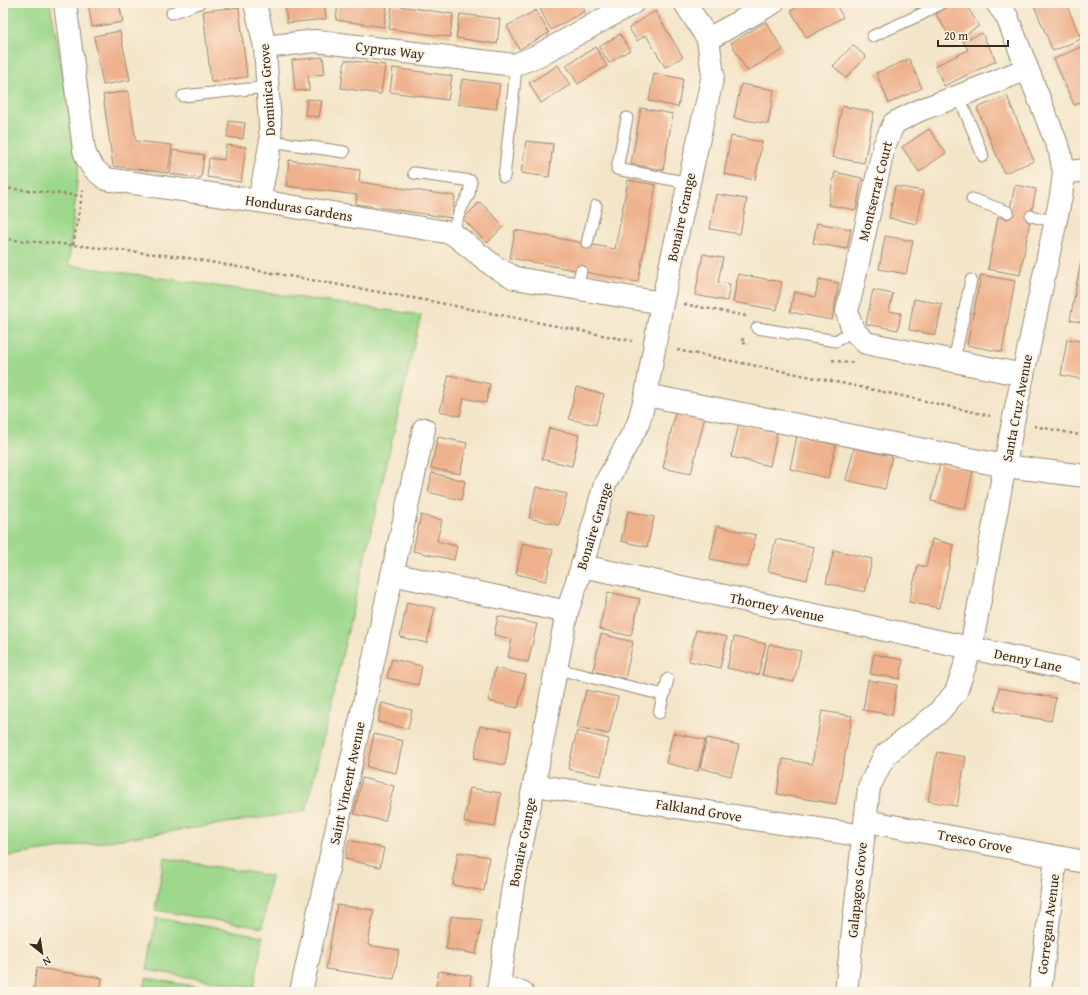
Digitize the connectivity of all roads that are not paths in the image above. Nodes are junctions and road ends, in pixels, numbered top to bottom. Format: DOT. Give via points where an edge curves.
graph roads {
  1 [pos="65,3"];
  2 [pos="199,3"];
  3 [pos="255,3"];
  4 [pos="633,3"];
  5 [pos="685,3"];
  6 [pos="773,3"];
  7 [pos="941,3"];
  8 [pos="997,3"];
  9 [pos="172,13"];
  10 [pos="874,36"];
  11 [pos="708,39"];
  12 [pos="265,47"];
  13 [pos="515,65"];
  14 [pos="1027,69"];
  15 [pos="268,87"];
  16 [pos="183,96"];
  17 [pos="959,96"];
  18 [pos="627,118"];
  19 [pos="271,141"];
  20 [pos="344,152"];
  21 [pos="982,156"];
  22 [pos="1085,170"];
  23 [pos="414,173"];
  24 [pos="1064,173"];
  25 [pos="504,177"];
  26 [pos="689,183"];
  27 [pos="972,199"];
  28 [pos="259,201"];
  29 [pos="596,206"];
  30 [pos="1008,212"];
  31 [pos="1031,216"];
  32 [pos="1056,222"];
  33 [pos="452,233"];
  34 [pos="587,243"];
  35 [pos="971,280"];
  36 [pos="662,303"];
  37 [pos="757,328"];
  38 [pos="853,330"];
  39 [pos="954,361"];
  40 [pos="1023,375"];
  41 [pos="646,395"];
  42 [pos="424,429"];
  43 [pos="1006,466"];
  44 [pos="1085,476"];
  45 [pos="582,566"];
  46 [pos="392,574"];
  47 [pos="567,612"];
  48 [pos="971,648"];
  49 [pos="557,669"];
  50 [pos="1085,673"];
  51 [pos="668,679"];
  52 [pos="664,695"];
  53 [pos="659,713"];
  54 [pos="534,785"];
  55 [pos="869,787"];
  56 [pos="865,829"];
  57 [pos="1056,857"];
  58 [pos="1085,862"];
  59 [pos="498,990"];
  60 [pos="301,992"];
  61 [pos="522,992"];
  62 [pos="846,992"];
  63 [pos="1040,992"];
  1 -- 28 [label="street, Honduras Gardens" via="84,150 86,159 95,171 106,179"];
  2 -- 9 [label="lane"];
  3 -- 12 [label="street, Dominica Grove"];
  4 -- 13 [label="street, Cyprus Way" via="539,55"];
  5 -- 11 [label="street, Bonaire Grange"];
  6 -- 11 [label="street"];
  7 -- 10 [label="lane"];
  8 -- 14 [label="street, Santa Cruz Avenue" via="1007,17"];
  11 -- 26 [label="street, Bonaire Grange" via="713,75"];
  12 -- 13 [label="street, Cyprus Way" via="315,41"];
  12 -- 15 [label="street, Dominica Grove"];
  13 -- 25 [label="lane"];
  14 -- 17 [label="street, Montserrat Court"];
  14 -- 24 [label="street, Santa Cruz Avenue" via="1060,152"];
  15 -- 16 [label="lane"];
  15 -- 19 [label="street, Dominica Grove"];
  17 -- 21 [label="lane"];
  17 -- 38 [label="street, Montserrat Court" via="920,110 894,123 884,146 847,312"];
  18 -- 26 [label="lane" via="617,169"];
  19 -- 20 [label="lane"];
  19 -- 28 [label="street, Dominica Grove"];
  22 -- 24 [label="street"];
  23 -- 33 [label="lane" via="471,181 469,194"];
  24 -- 32 [label="street, Santa Cruz Avenue"];
  26 -- 36 [label="street, Bonaire Grange"];
  27 -- 30 [label="lane"];
  28 -- 33 [label="street, Honduras Gardens"];
  29 -- 34 [label="lane"];
  31 -- 32 [label="lane"];
  32 -- 40 [label="street, Santa Cruz Avenue"];
  33 -- 36 [label="street, Honduras Gardens" via="495,267 516,278 579,280"];
  35 -- 39 [label="lane"];
  36 -- 41 [label="street, Bonaire Grange"];
  37 -- 38 [label="lane" via="836,341"];
  38 -- 39 [label="street" via="866,343"];
  39 -- 40 [label="street"];
  40 -- 43 [label="street, Santa Cruz Avenue"];
  41 -- 43 [label="street"];
  41 -- 45 [label="street, Bonaire Grange" via="638,424 605,484"];
  42 -- 46 [label="street, Saint Vincent Avenue"];
  43 -- 44 [label="street"];
  43 -- 48 [label="street, Santa Cruz Avenue"];
  45 -- 47 [label="street, Bonaire Grange"];
  45 -- 48 [label="street, Thorney Avenue"];
  46 -- 47 [label="street"];
  46 -- 60 [label="street, Saint Vincent Avenue"];
  47 -- 49 [label="street, Bonaire Grange"];
  48 -- 50 [label="street, Denny Lane"];
  48 -- 55 [label="street, Santa Cruz Avenue" via="956,692 937,714 885,755"];
  49 -- 52 [label="lane"];
  49 -- 54 [label="street, Bonaire Grange"];
  51 -- 52 [label="lane"];
  52 -- 53 [label="lane"];
  54 -- 56 [label="street, Falkland Grove"];
  54 -- 59 [label="street, Bonaire Grange" via="513,886"];
  55 -- 56 [label="street, Galapagos Grove"];
  56 -- 57 [label="street, Tresco Grove"];
  56 -- 62 [label="street, Galapagos Grove"];
  57 -- 58 [label="street, Tresco Grove"];
  57 -- 63 [label="street, Gorregan Avenue"];
  59 -- 61 [label="street"];
}
